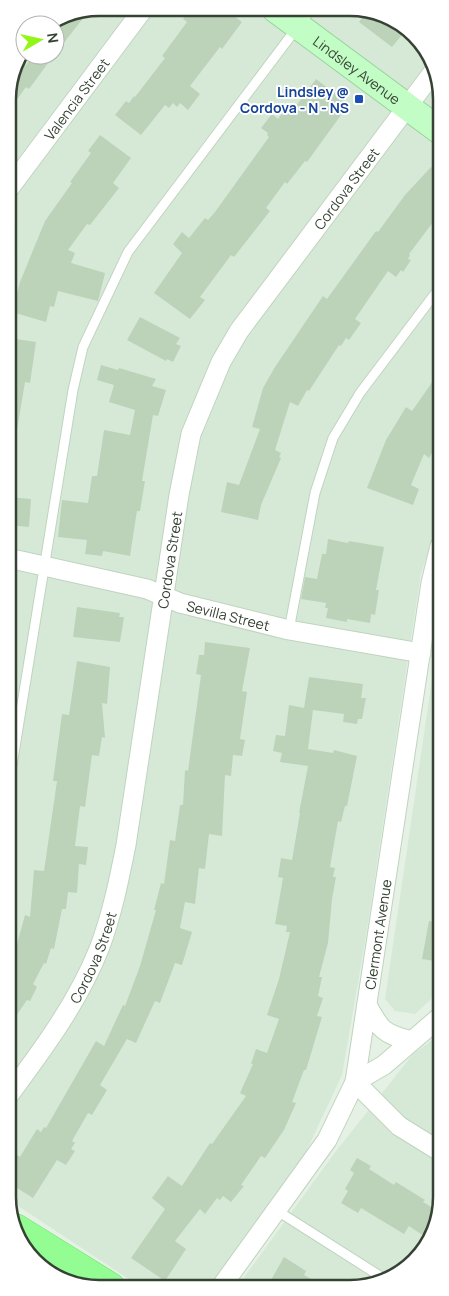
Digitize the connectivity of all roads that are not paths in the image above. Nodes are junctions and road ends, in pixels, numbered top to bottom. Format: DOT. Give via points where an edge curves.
graph roads {
  1 [pos="138,16"];
  2 [pos="304,18"];
  3 [pos="429,78"];
  4 [pos="408,107"];
  5 [pos="433,126"];
  6 [pos="16,179"];
  7 [pos="433,296"];
  8 [pos="16,560"];
  9 [pos="45,566"];
  10 [pos="433,575"];
  11 [pos="164,597"];
  12 [pos="289,630"];
  13 [pos="421,653"];
  14 [pos="16,742"];
  15 [pos="367,1005"];
  16 [pos="433,1023"];
  17 [pos="411,1041"];
  18 [pos="355,1082"];
  19 [pos="16,1085"];
  20 [pos="433,1147"];
  21 [pos="276,1210"];
  22 [pos="25,1234"];
  23 [pos="377,1274"];
  24 [pos="100,1280"];
  25 [pos="226,1280"];
  1 -- 6 [label="street, Valencia Street"];
  2 -- 4 [label="street, Lindsley Avenue"];
  2 -- 9 [label="lane" via="128,252 83,347 73,390"];
  3 -- 4 [label="street, Cordova Street"];
  4 -- 5 [label="street, Lindsley Avenue"];
  4 -- 11 [label="street, Cordova Street" via="239,331 221,362 190,434"];
  7 -- 12 [label="lane" via="360,394 333,438 315,493"];
  8 -- 9 [label="street, Sevilla Street"];
  9 -- 11 [label="street, Sevilla Street" via="147,589"];
  9 -- 14 [label="lane"];
  10 -- 13 [label="street, Clermont Avenue"];
  11 -- 12 [label="street, Sevilla Street"];
  11 -- 19 [label="street, Cordova Street" via="126,845 113,905 99,949 74,1001"];
  12 -- 13 [label="street, Sevilla Street"];
  13 -- 15 [label="street, Clermont Avenue"];
  15 -- 17 [label="street" via="377,1024 388,1034"];
  15 -- 18 [label="street, Clermont Avenue"];
  16 -- 17 [label="street"];
  17 -- 18 [label="street" via="384,1065"];
  18 -- 20 [label="street" via="399,1126"];
  18 -- 21 [label="street, Clermont Avenue" via="328,1140"];
  21 -- 23 [label="lane"];
  21 -- 25 [label="street, Clermont Avenue"];
  22 -- 24 [label="main road"];
}
